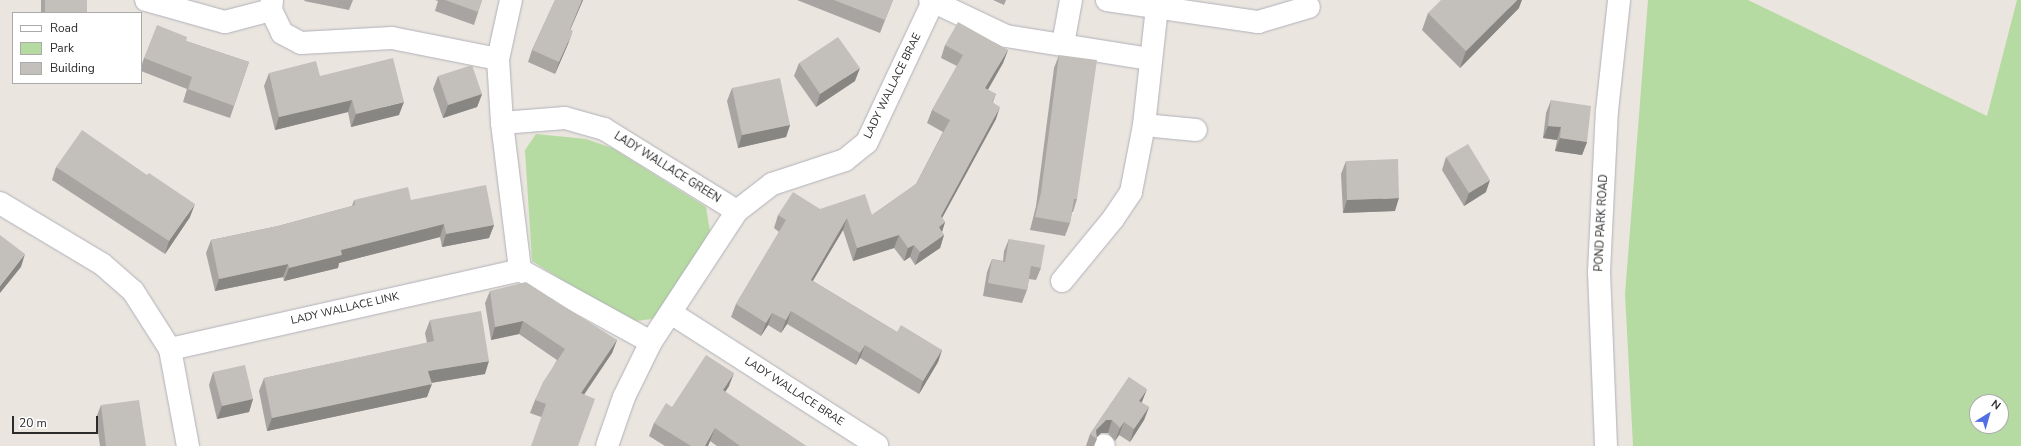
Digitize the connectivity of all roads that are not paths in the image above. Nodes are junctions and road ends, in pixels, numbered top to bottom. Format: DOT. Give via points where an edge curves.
graph roads {
  1 [pos="146,0"];
  2 [pos="511,0"];
  3 [pos="1072,0"];
  4 [pos="1107,0"];
  5 [pos="1619,0"];
  6 [pos="932,1"];
  7 [pos="271,5"];
  8 [pos="1310,7"];
  9 [pos="1157,8"];
  10 [pos="1063,44"];
  11 [pos="498,59"];
  12 [pos="1150,59"];
  13 [pos="502,123"];
  14 [pos="1144,125"];
  15 [pos="1196,130"];
  16 [pos="0,203"];
  17 [pos="737,211"];
  18 [pos="520,270"];
  19 [pos="1062,281"];
  20 [pos="671,313"];
  21 [pos="651,342"];
  22 [pos="170,349"];
  23 [pos="877,445"];
  24 [pos="188,446"];
  25 [pos="607,446"];
  26 [pos="1606,446"];
  1 -- 7 [label="street" via="225,22"];
  2 -- 11 [label="street"];
  3 -- 10 [label="street"];
  4 -- 9 [label="street"];
  5 -- 26 [label="street, POND PARK ROAD" via="1608,111 1599,272"];
  6 -- 10 [label="street" via="1006,36"];
  6 -- 17 [label="street, LADY WALLACE BRAE" via="867,142 845,160 772,184"];
  7 -- 11 [label="street" via="282,33 301,43 392,38"];
  8 -- 9 [label="street" via="1258,22"];
  9 -- 12 [label="street"];
  10 -- 12 [label="street"];
  11 -- 13 [label="street"];
  12 -- 14 [label="street"];
  13 -- 17 [label="street, LADY WALLACE GREEN" via="565,118 604,130"];
  13 -- 18 [label="street"];
  14 -- 15 [label="street"];
  14 -- 19 [label="street" via="1131,192 1113,219"];
  16 -- 22 [label="street" via="102,264 134,291"];
  17 -- 20 [label="street, LADY WALLACE BRAE"];
  18 -- 21 [label="street"];
  18 -- 22 [label="street, LADY WALLACE LINK"];
  20 -- 21 [label="street, LADY WALLACE BRAE"];
  20 -- 23 [label="street, LADY WALLACE BRAE"];
  21 -- 25 [label="street, LADY WALLACE BRAE" via="624,397"];
  22 -- 24 [label="street"];
}
